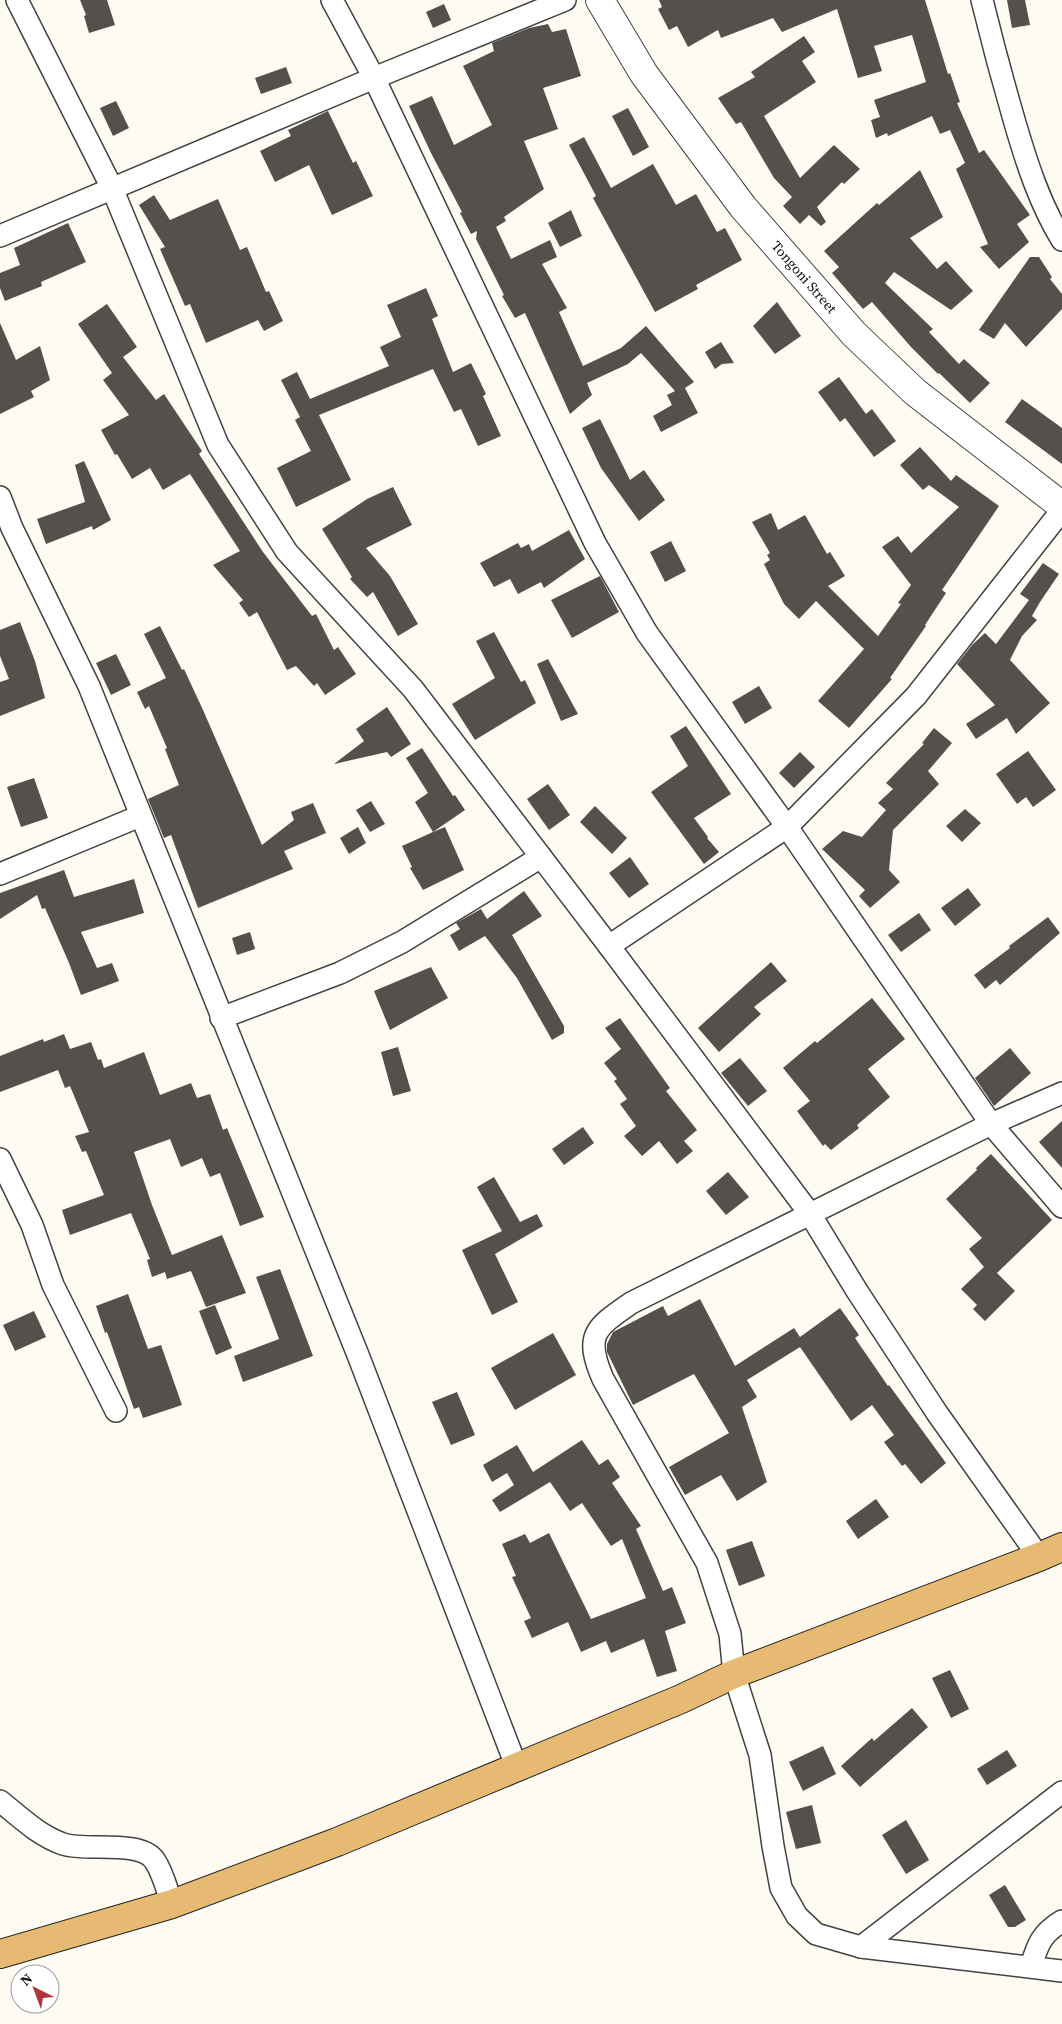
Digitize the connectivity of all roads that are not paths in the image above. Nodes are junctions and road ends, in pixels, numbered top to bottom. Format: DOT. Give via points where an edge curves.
graph roads {
  1 [pos="16,0"];
  2 [pos="332,0"];
  3 [pos="565,0"];
  4 [pos="600,0"];
  5 [pos="982,0"];
  6 [pos="374,78"];
  7 [pos="112,188"];
  8 [pos="0,236"];
  9 [pos="1062,240"];
  10 [pos="0,497"];
  11 [pos="1062,508"];
  12 [pos="140,816"];
  13 [pos="787,827"];
  14 [pos="541,857"];
  15 [pos="0,874"];
  16 [pos="609,946"];
  17 [pos="221,1018"];
  18 [pos="1062,1093"];
  19 [pos="991,1124"];
  20 [pos="0,1159"];
  21 [pos="1062,1207"];
  22 [pos="810,1214"];
  23 [pos="116,1411"];
  24 [pos="1051,1552"];
  25 [pos="734,1674"];
  26 [pos="517,1768"];
  27 [pos="1062,1792"];
  28 [pos="0,1801"];
  29 [pos="172,1904"];
  30 [pos="1062,1920"];
  31 [pos="861,1948"];
  32 [pos="0,1954"];
  33 [pos="1031,1966"];
  34 [pos="1062,1971"];
  1 -- 7 [label="street"];
  2 -- 6 [label="street"];
  3 -- 6 [label="street"];
  4 -- 11 [label="street, Tongoni Street" via="644,74 743,207 854,334 915,392"];
  5 -- 9 [label="street" via="996,60 1031,177"];
  6 -- 7 [label="street"];
  6 -- 13 [label="street" via="596,544 647,633"];
  7 -- 8 [label="street"];
  7 -- 14 [label="street" via="218,445 287,552 413,689"];
  10 -- 12 [label="street" via="89,686"];
  11 -- 13 [label="street" via="916,696"];
  12 -- 15 [label="street"];
  12 -- 17 [label="street"];
  13 -- 16 [label="street"];
  13 -- 19 [label="street"];
  14 -- 16 [label="street"];
  14 -- 17 [label="street" via="402,942 340,972"];
  16 -- 22 [label="street"];
  17 -- 26 [label="street" via="358,1356"];
  18 -- 19 [label="street"];
  19 -- 21 [label="street"];
  19 -- 22 [label="street"];
  20 -- 23 [label="street" via="32,1226 54,1285"];
  22 -- 24 [label="street" via="937,1413"];
  22 -- 25 [label="street" via="631,1303 603,1322 593,1345 594,1358 603,1379 707,1563 730,1634"];
  24 -- 25 [label="highway"];
  25 -- 26 [label="highway"];
  25 -- 31 [label="street" via="760,1755 781,1888 797,1916 816,1934"];
  26 -- 29 [label="highway" via="337,1842"];
  27 -- 31 [label="street"];
  28 -- 29 [label="street" via="33,1829 64,1844 133,1849 147,1854 155,1860"];
  29 -- 32 [label="highway"];
  30 -- 33 [label="street" via="1040,1940"];
  31 -- 33 [label="street"];
  33 -- 34 [label="street"];
}
